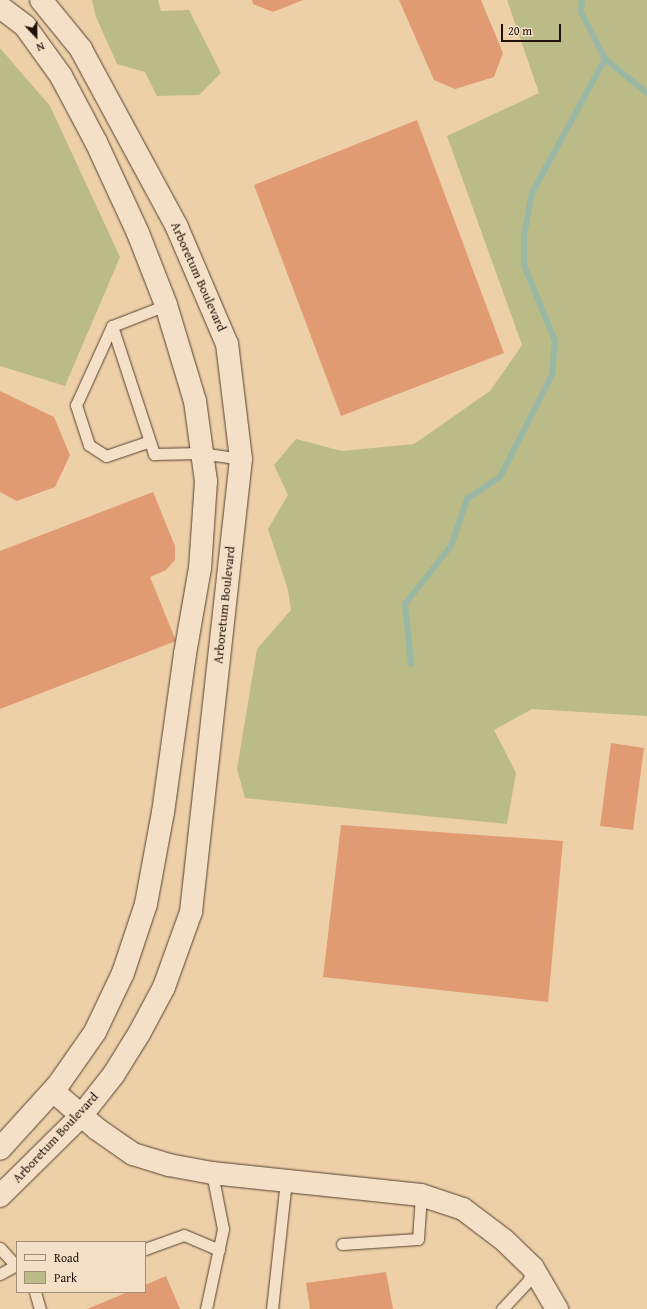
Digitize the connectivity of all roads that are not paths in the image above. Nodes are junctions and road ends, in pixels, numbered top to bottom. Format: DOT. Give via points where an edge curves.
graph roads {
  1 [pos="41,0"];
  2 [pos="4,5"];
  3 [pos="166,305"];
  4 [pos="112,326"];
  5 [pos="150,441"];
  6 [pos="201,453"];
  7 [pos="241,459"];
  8 [pos="53,1091"];
  9 [pos="81,1116"];
  10 [pos="0,1149"];
  11 [pos="212,1173"];
  12 [pos="286,1180"];
  13 [pos="0,1196"];
  14 [pos="421,1196"];
  15 [pos="342,1244"];
  16 [pos="0,1248"];
  17 [pos="146,1250"];
  18 [pos="218,1250"];
  19 [pos="16,1266"];
  20 [pos="533,1268"];
  21 [pos="0,1274"];
  22 [pos="35,1293"];
  23 [pos="40,1309"];
  24 [pos="206,1309"];
  25 [pos="272,1309"];
  26 [pos="502,1309"];
  27 [pos="557,1309"];
  1 -- 7 [label="street, Arboretum Boulevard" via="81,49 176,225 227,344"];
  2 -- 3 [label="street" via="25,26 61,76 96,142 138,233"];
  3 -- 4 [label="lane"];
  3 -- 6 [label="street" via="195,401"];
  4 -- 5 [label="lane"];
  4 -- 5 [label="lane" via="76,406 89,446 106,456"];
  5 -- 6 [label="lane" via="154,454"];
  6 -- 7 [label="lane"];
  6 -- 8 [label="street" via="206,481 200,568 163,812 146,904 123,974 95,1032"];
  7 -- 9 [label="street, Arboretum Boulevard" via="191,912 164,987 140,1032 114,1074"];
  8 -- 9 [label="street"];
  8 -- 10 [label="street"];
  9 -- 11 [label="street" via="133,1154 169,1165"];
  9 -- 13 [label="street, Arboretum Boulevard"];
  11 -- 12 [label="street"];
  11 -- 18 [label="lane" via="223,1229"];
  12 -- 14 [label="street"];
  12 -- 25 [label="lane"];
  14 -- 15 [label="lane" via="418,1239"];
  14 -- 20 [label="street" via="463,1209 504,1240"];
  16 -- 19 [label="lane"];
  17 -- 18 [label="lane" via="184,1235"];
  18 -- 24 [label="lane"];
  19 -- 21 [label="lane"];
  20 -- 26 [label="lane" via="528,1281"];
  20 -- 27 [label="street"];
  22 -- 23 [label="lane"];
}
